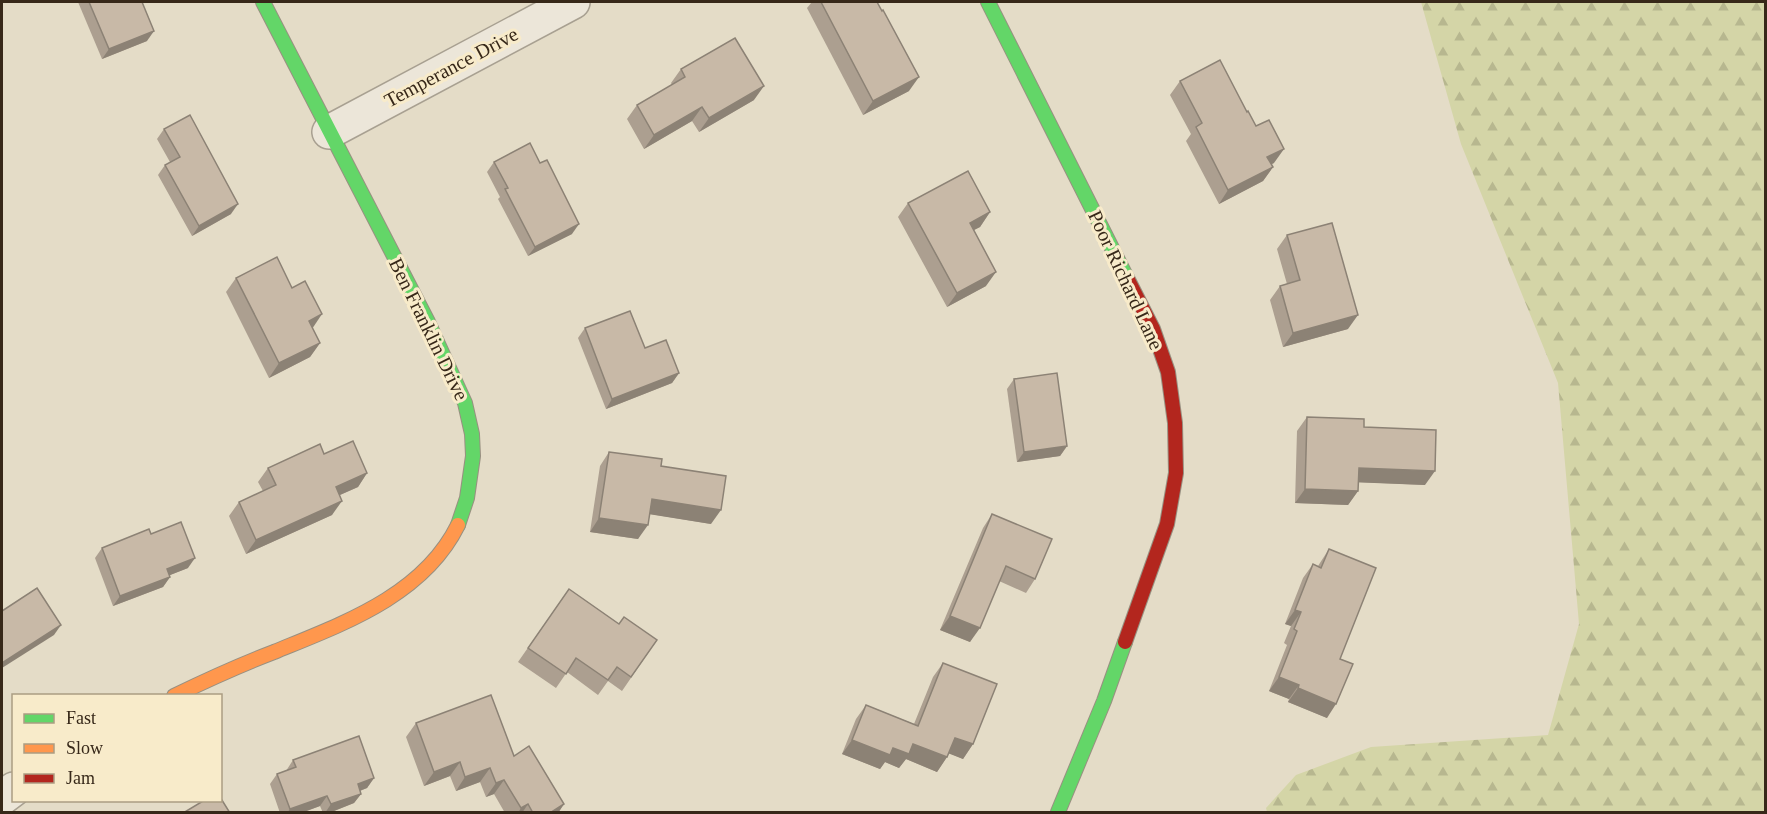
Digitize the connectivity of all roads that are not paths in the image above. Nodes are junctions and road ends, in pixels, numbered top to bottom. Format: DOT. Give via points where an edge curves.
graph roads {
  1 [pos="263,2"];
  2 [pos="573,2"];
  3 [pos="988,2"];
  4 [pos="329,132"];
  5 [pos="178,694"];
  6 [pos="1058,813"];
  1 -- 4 [label="street, Ben Franklin Drive"];
  2 -- 4 [label="street, Temperance Drive"];
  3 -- 6 [label="street, Poor Richard Lane" via="1153,329 1168,372 1174,423 1176,473 1167,524 1104,701"];
  4 -- 5 [label="street, Ben Franklin Drive" via="439,344 468,410 473,442 467,499 447,547 377,607"];
}
